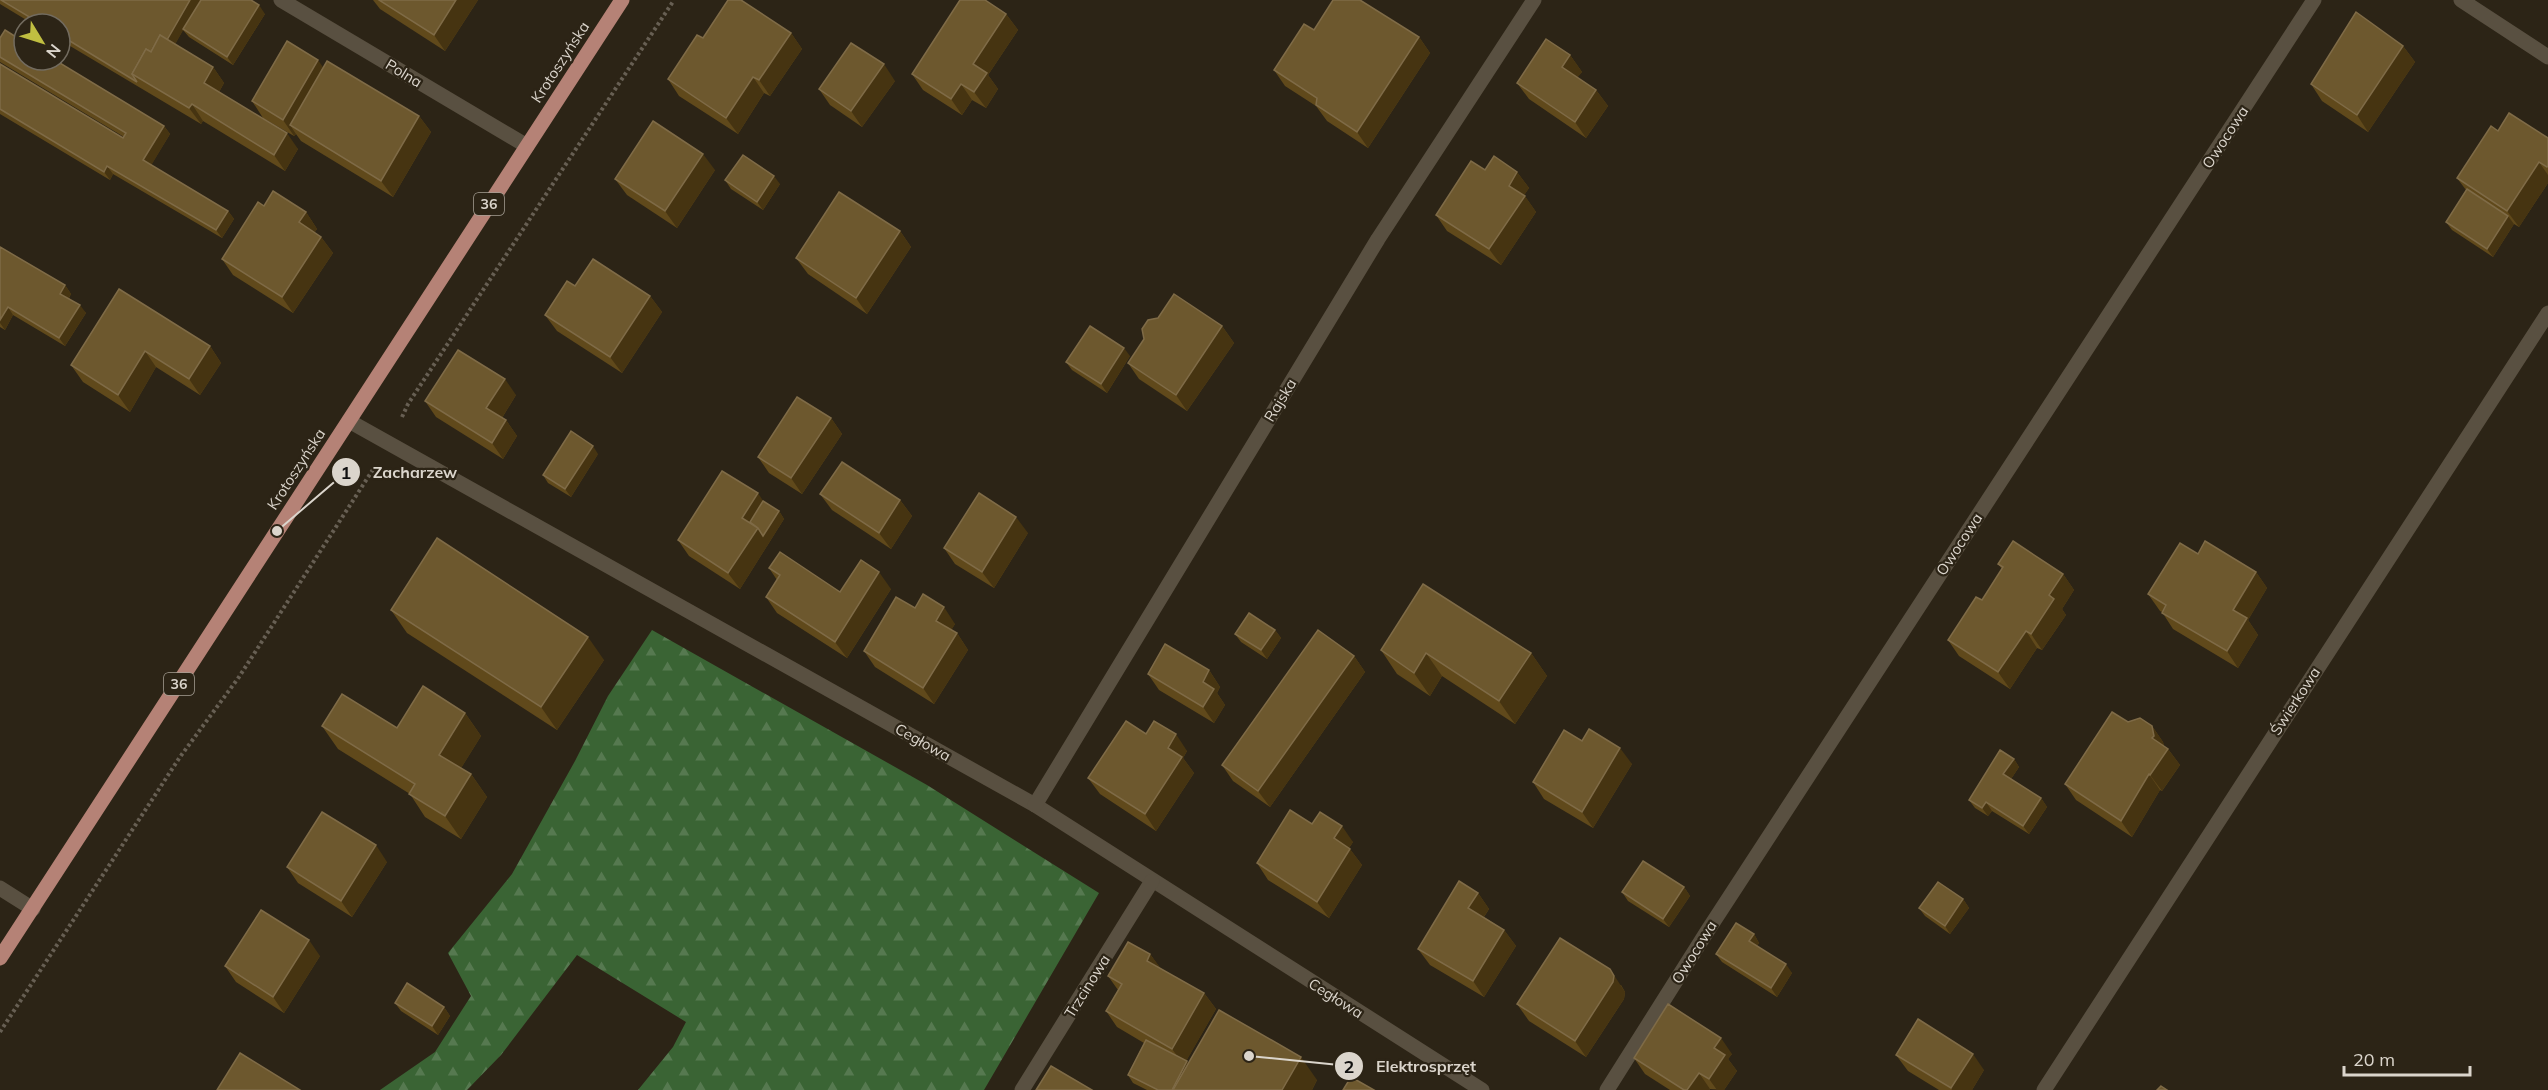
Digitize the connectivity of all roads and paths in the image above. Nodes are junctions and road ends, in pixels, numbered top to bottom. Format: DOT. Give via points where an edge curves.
graph roads {
  1 [pos="281,0"];
  2 [pos="622,0"];
  3 [pos="674,0"];
  4 [pos="1534,0"];
  5 [pos="2314,0"];
  6 [pos="2461,0"];
  7 [pos="2548,57"];
  8 [pos="527,146"];
  9 [pos="2548,313"];
  10 [pos="348,421"];
  11 [pos="390,444"];
  12 [pos="1035,805"];
  13 [pos="1152,881"];
  14 [pos="0,888"];
  15 [pos="33,909"];
  16 [pos="0,958"];
  17 [pos="0,1032"];
  18 [pos="1022,1090"];
  19 [pos="1482,1090"];
  20 [pos="1607,1090"];
  21 [pos="2044,1090"];
  1 -- 8 [label="street, Polna"];
  2 -- 8 [label="main road, Krotoszyńska / 36"];
  3 -- 11 [label="path" via="408,404"];
  4 -- 12 [label="street, Rajska" via="1378,239"];
  5 -- 20 [label="street, Owocowa"];
  6 -- 7 [label="street"];
  8 -- 10 [label="main road, Krotoszyńska / 36"];
  9 -- 21 [label="street, Świerkowa"];
  10 -- 11 [label="street, Cegłowa"];
  10 -- 15 [label="main road, Krotoszyńska / 36"];
  11 -- 12 [label="street, Cegłowa"];
  11 -- 17 [label="path"];
  12 -- 13 [label="street, Cegłowa"];
  13 -- 18 [label="street, Trzcinowa"];
  13 -- 19 [label="street, Cegłowa"];
  14 -- 15 [label="street"];
  15 -- 16 [label="main road, Krotoszyńska / 36"];
}
